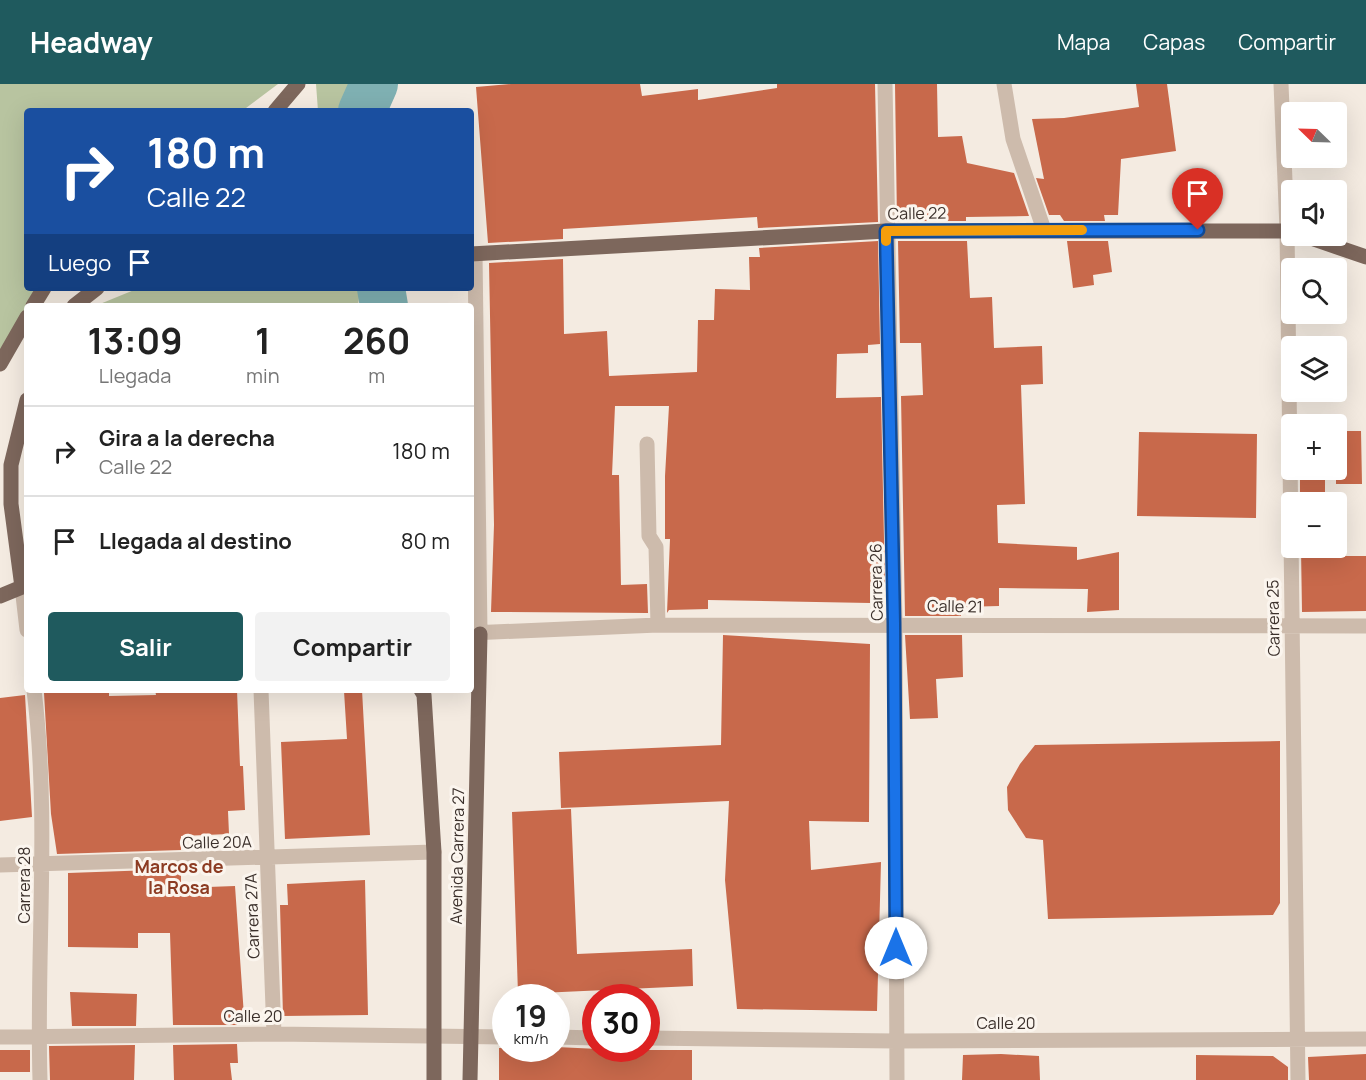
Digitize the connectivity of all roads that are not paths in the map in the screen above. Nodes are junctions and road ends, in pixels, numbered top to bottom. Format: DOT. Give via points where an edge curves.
graph roads {
  1 [pos="298,84"];
  2 [pos="885,84"];
  3 [pos="1004,84"];
  4 [pos="1281,84"];
  5 [pos="278,108"];
  6 [pos="1286,180"];
  7 [pos="1044,230"];
  8 [pos="1281,230"];
  9 [pos="886,231"];
  10 [pos="1289,246"];
  11 [pos="1334,246"];
  12 [pos="474,254"];
  13 [pos="1366,257"];
  14 [pos="93,291"];
  15 [pos="78,303"];
  16 [pos="24,322"];
  17 [pos="0,364"];
  18 [pos="24,412"];
  19 [pos="647,444"];
  20 [pos="24,587"];
  21 [pos="0,596"];
  22 [pos="894,623"];
  23 [pos="658,625"];
  24 [pos="1366,626"];
  25 [pos="1291,627"];
  26 [pos="474,635"];
  27 [pos="34,693"];
  28 [pos="261,693"];
  29 [pos="424,693"];
  30 [pos="473,693"];
  31 [pos="434,852"];
  32 [pos="268,859"];
  33 [pos="44,864"];
  34 [pos="0,865"];
  35 [pos="274,1034"];
  36 [pos="470,1036"];
  37 [pos="0,1037"];
  38 [pos="434,1037"];
  39 [pos="492,1037"];
  40 [pos="39,1038"];
  41 [pos="660,1038"];
  42 [pos="1296,1039"];
  43 [pos="1366,1039"];
  44 [pos="896,1041"];
  45 [pos="40,1080"];
  46 [pos="434,1080"];
  47 [pos="470,1080"];
  48 [pos="897,1080"];
  49 [pos="1298,1080"];
  1 -- 5 [label="main road"];
  2 -- 9 [label="street, Carrera 26"];
  3 -- 7 [label="street" via="1013,139"];
  4 -- 6 [label="street, Carrera 25"];
  7 -- 8 [label="main road, Calle 22"];
  7 -- 9 [label="main road, Calle 22"];
  9 -- 12 [label="main road, Calle 22"];
  9 -- 22 [label="street, Carrera 26"];
  10 -- 25 [label="street, Carrera 25"];
  11 -- 13 [label="main road"];
  14 -- 15 [label="main road"];
  16 -- 17 [label="main road"];
  18 -- 20 [label="main road" via="11,465 11,504"];
  19 -- 23 [label="street"];
  20 -- 21 [label="main road"];
  22 -- 23 [label="street, Calle 21"];
  22 -- 25 [label="street, Calle 21"];
  22 -- 44 [label="street, Carrera 26"];
  23 -- 26 [label="street, Calle 21"];
  24 -- 25 [label="street, Calle 21"];
  25 -- 42 [label="street, Carrera 25"];
  27 -- 33 [label="street, Carrera 28"];
  28 -- 32 [label="street, Carrera 27A"];
  29 -- 31 [label="main road, Avenida Carrera 27"];
  30 -- 36 [label="main road, Avenida Carrera 27"];
  31 -- 32 [label="street, Calle 20A"];
  31 -- 38 [label="main road, Avenida Carrera 27"];
  32 -- 33 [label="street, Calle 20A"];
  32 -- 35 [label="street, Carrera 27A"];
  33 -- 34 [label="street, Calle 20A"];
  33 -- 40 [label="street, Carrera 28"];
  35 -- 38 [label="street, Calle 20"];
  35 -- 40 [label="street, Calle 20"];
  36 -- 38 [label="street, Calle 20"];
  36 -- 39 [label="street, Calle 20"];
  36 -- 47 [label="main road, Avenida Carrera 27"];
  37 -- 40 [label="street, Calle 20"];
  38 -- 46 [label="main road, Avenida Carrera 27"];
  40 -- 45 [label="street, Carrera 28"];
  41 -- 44 [label="street, Calle 20"];
  42 -- 43 [label="street, Calle 20"];
  42 -- 44 [label="street, Calle 20"];
  42 -- 49 [label="street, Carrera 25"];
  44 -- 48 [label="street, Carrera 26"];
}
